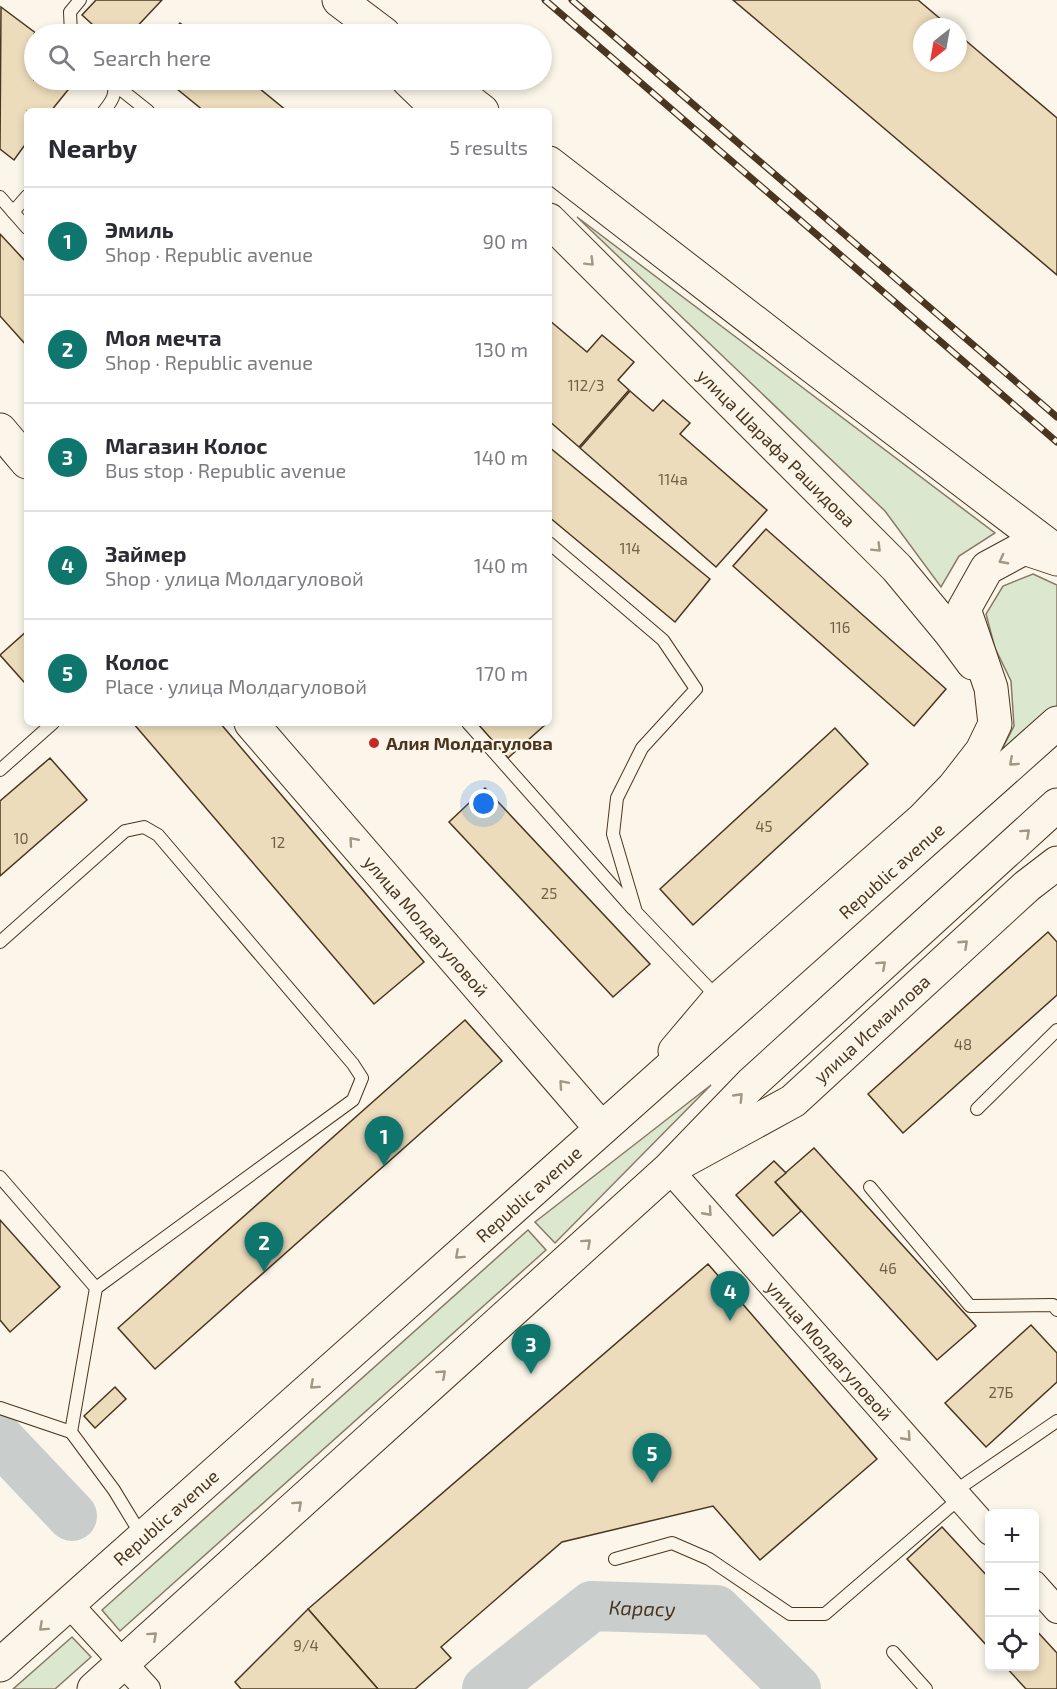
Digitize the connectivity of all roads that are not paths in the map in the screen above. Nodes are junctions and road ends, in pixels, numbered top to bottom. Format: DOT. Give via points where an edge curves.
graph roads {
  1 [pos="80,0"];
  2 [pos="329,0"];
  3 [pos="339,0"];
  4 [pos="71,24"];
  5 [pos="353,24"];
  6 [pos="371,24"];
  7 [pos="116,90"];
  8 [pos="123,90"];
  9 [pos="418,90"];
  10 [pos="455,90"];
  11 [pos="107,108"];
  12 [pos="144,108"];
  13 [pos="437,108"];
  14 [pos="478,108"];
  15 [pos="552,165"];
  16 [pos="0,197"];
  17 [pos="24,199"];
  18 [pos="13,212"];
  19 [pos="552,223"];
  20 [pos="24,225"];
  21 [pos="0,430"];
  22 [pos="24,458"];
  23 [pos="552,546"];
  24 [pos="1057,552"];
  25 [pos="1057,559"];
  26 [pos="991,688"];
  27 [pos="1057,723"];
  28 [pos="50,726"];
  29 [pos="254,726"];
  30 [pos="471,726"];
  31 [pos="0,770"];
  32 [pos="1057,806"];
  33 [pos="1055,868"];
  34 [pos="636,912"];
  35 [pos="0,942"];
  36 [pos="719,999"];
  37 [pos="1057,1030"];
  38 [pos="630,1106"];
  39 [pos="977,1109"];
  40 [pos="601,1128"];
  41 [pos="669,1169"];
  42 [pos="0,1177"];
  43 [pos="870,1187"];
  44 [pos="96,1287"];
  45 [pos="1057,1310"];
  46 [pos="0,1408"];
  47 [pos="1057,1422"];
  48 [pos="71,1432"];
  49 [pos="957,1495"];
  50 [pos="985,1526"];
  51 [pos="143,1538"];
  52 [pos="615,1558"];
  53 [pos="1039,1589"];
  54 [pos="69,1604"];
  55 [pos="1057,1610"];
  56 [pos="893,1652"];
  57 [pos="124,1663"];
  58 [pos="0,1665"];
  59 [pos="94,1689"];
  60 [pos="147,1689"];
  61 [pos="926,1689"];
  1 -- 4 [label="lane" via="70,12"];
  2 -- 5 [label="main road"];
  3 -- 6 [label="main road"];
  7 -- 11 [label="lane"];
  8 -- 12 [label="lane"];
  9 -- 13 [label="main road"];
  10 -- 14 [label="main road"];
  15 -- 24 [label="main road"];
  16 -- 18 [label="lane"];
  17 -- 18 [label="lane"];
  18 -- 20 [label="lane"];
  19 -- 26 [label="main road, улица Шарафа Рашидова, one-way" via="897,568 951,632"];
  21 -- 22 [label="main road"];
  23 -- 34 [label="lane" via="663,640 696,688 642,748 618,798 613,834"];
  25 -- 26 [label="main road, one-way" via="1024,549 987,568 964,609"];
  26 -- 36 [label="main road" via="995,724 982,751 954,787 922,820"];
  27 -- 38 [label="main road, Republic avenue, one-way"];
  28 -- 31 [label="lane"];
  40 -- 29 [label="main road, улица Молдагуловой, one-way"];
  30 -- 34 [label="lane"];
  41 -- 32 [label="main road, one-way" via="752,1083"];
  41 -- 33 [label="main road, улица Исмаилова, one-way" via="794,1101 1027,886"];
  34 -- 36 [label="lane"];
  35 -- 44 [label="lane" via="125,831 144,827 158,835 362,1078 353,1100"];
  36 -- 38 [label="main road"];
  37 -- 39 [label="lane"];
  38 -- 40 [label="main road, Republic avenue"];
  40 -- 51 [label="main road, Republic avenue, one-way"];
  41 -- 49 [label="street, улица Молдагуловой, one-way"];
  57 -- 41 [label="main road, one-way"];
  42 -- 44 [label="lane"];
  43 -- 45 [label="lane" via="970,1306 1053,1305"];
  44 -- 48 [label="lane"];
  46 -- 48 [label="lane"];
  47 -- 49 [label="lane"];
  48 -- 51 [label="lane"];
  49 -- 50 [label="street, улица Молдагуловой"];
  49 -- 52 [label="lane" via="825,1614 790,1614 709,1559 672,1543"];
  51 -- 54 [label="main road, Republic avenue"];
  53 -- 55 [label="street"];
  54 -- 57 [label="street"];
  54 -- 58 [label="main road, Republic avenue, one-way"];
  56 -- 61 [label="lane"];
  57 -- 59 [label="main road"];
  57 -- 60 [label="street"];
}
